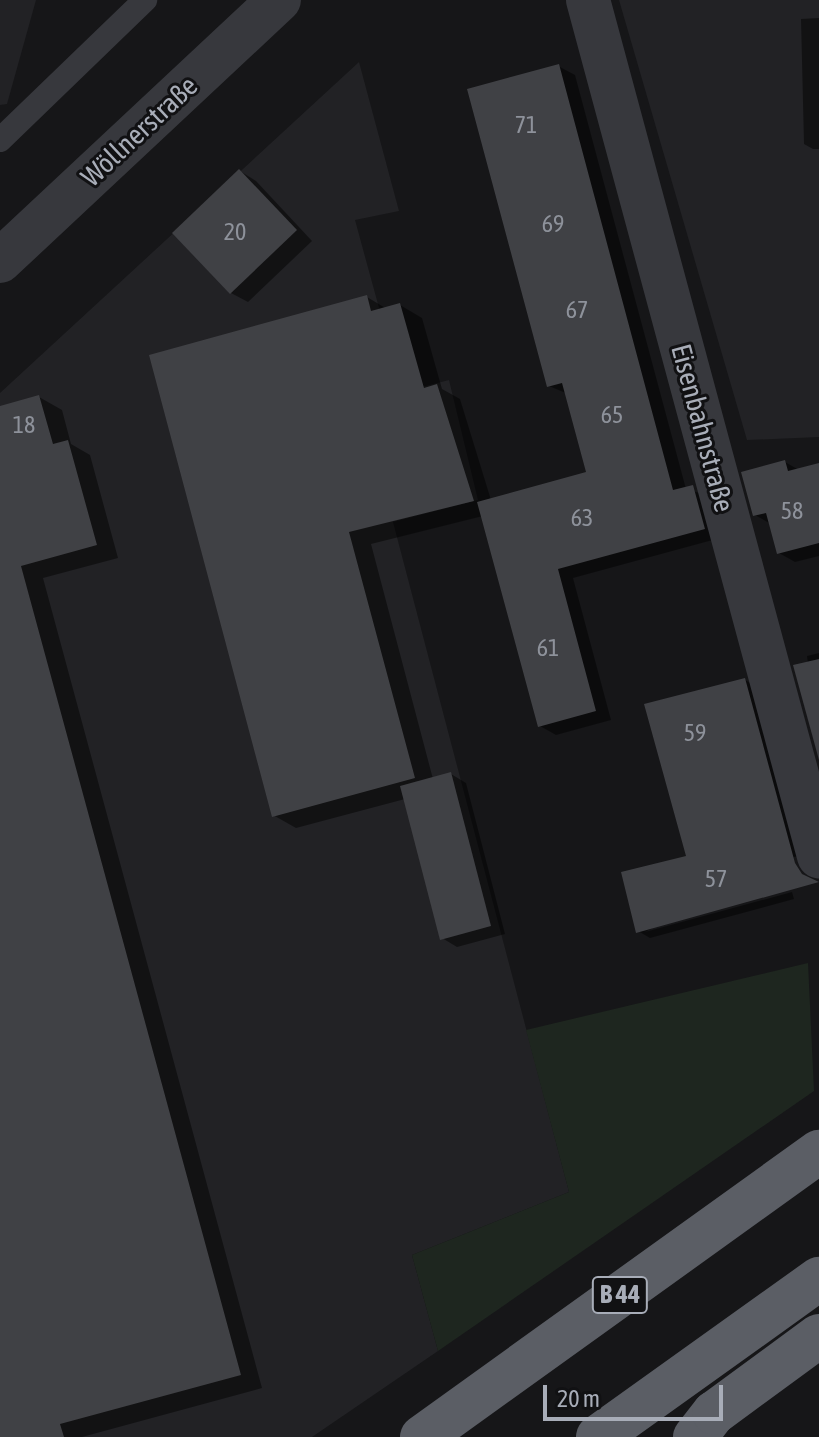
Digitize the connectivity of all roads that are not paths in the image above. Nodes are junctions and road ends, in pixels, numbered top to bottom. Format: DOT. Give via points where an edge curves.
graph roads {
  1 [pos="145,0"];
  2 [pos="279,0"];
  3 [pos="588,0"];
  4 [pos="0,140"];
  5 [pos="0,261"];
  6 [pos="819,856"];
  7 [pos="819,1152"];
  8 [pos="819,1279"];
  9 [pos="819,1336"];
  10 [pos="422,1437"];
  11 [pos="598,1437"];
  12 [pos="695,1437"];
  1 -- 4 [label="lane"];
  2 -- 5 [label="street, Wöllnerstraße"];
  3 -- 6 [label="street, Eisenbahnstraße"];
  7 -- 10 [label="highway, B 44"];
  8 -- 11 [label="highway"];
  9 -- 12 [label="highway" via="714,1413"];
}
